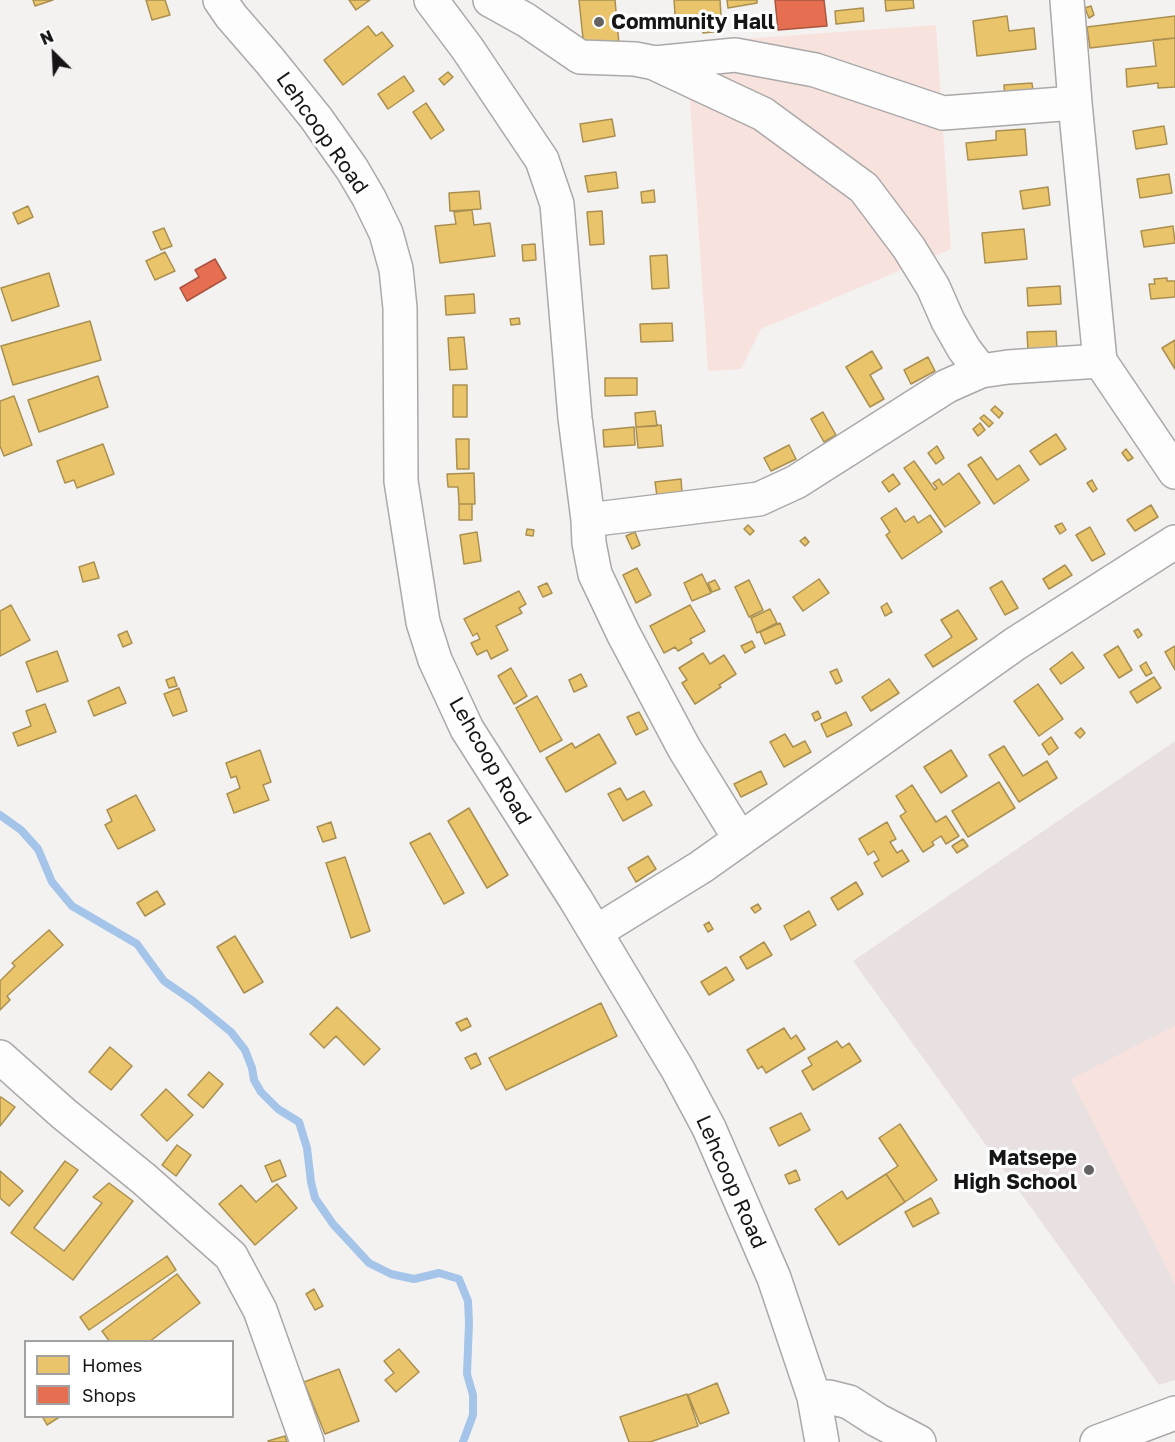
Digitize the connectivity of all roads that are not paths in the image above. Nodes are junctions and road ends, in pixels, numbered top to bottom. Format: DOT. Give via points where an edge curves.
graph roads {
  1 [pos="220,0"];
  2 [pos="431,0"];
  3 [pos="490,0"];
  4 [pos="1067,0"];
  5 [pos="655,63"];
  6 [pos="1075,103"];
  7 [pos="1100,361"];
  8 [pos="981,371"];
  9 [pos="1175,472"];
  10 [pos="588,520"];
  11 [pos="1175,542"];
  12 [pos="740,839"];
  13 [pos="596,932"];
  14 [pos="0,1058"];
  15 [pos="814,1397"];
  16 [pos="1175,1413"];
  17 [pos="308,1442"];
  18 [pos="822,1442"];
  19 [pos="919,1442"];
  20 [pos="1097,1442"];
  1 -- 13 [label="street, Lehcoop Road" via="346,160 386,233 396,269 400,308 401,481 423,622 435,660 467,729"];
  2 -- 10 [label="street" via="542,160 557,204"];
  3 -- 5 [label="street" via="580,57"];
  4 -- 6 [label="street"];
  5 -- 6 [label="street" via="735,55 815,70 943,113"];
  5 -- 8 [label="street" via="763,114 864,188 909,248 964,349"];
  6 -- 7 [label="street"];
  7 -- 8 [label="street"];
  7 -- 9 [label="street"];
  8 -- 10 [label="street" via="947,386 796,482 759,498"];
  10 -- 12 [label="street" via="595,574 623,633 684,748"];
  11 -- 12 [label="street" via="1015,644"];
  12 -- 13 [label="street"];
  13 -- 15 [label="street, Lehcoop Road" via="709,1128 774,1278"];
  14 -- 17 [label="street" via="231,1256 260,1310"];
  15 -- 18 [label="street, Lehcoop Road"];
  15 -- 19 [label="street" via="849,1402"];
  16 -- 20 [label="street"];
}
